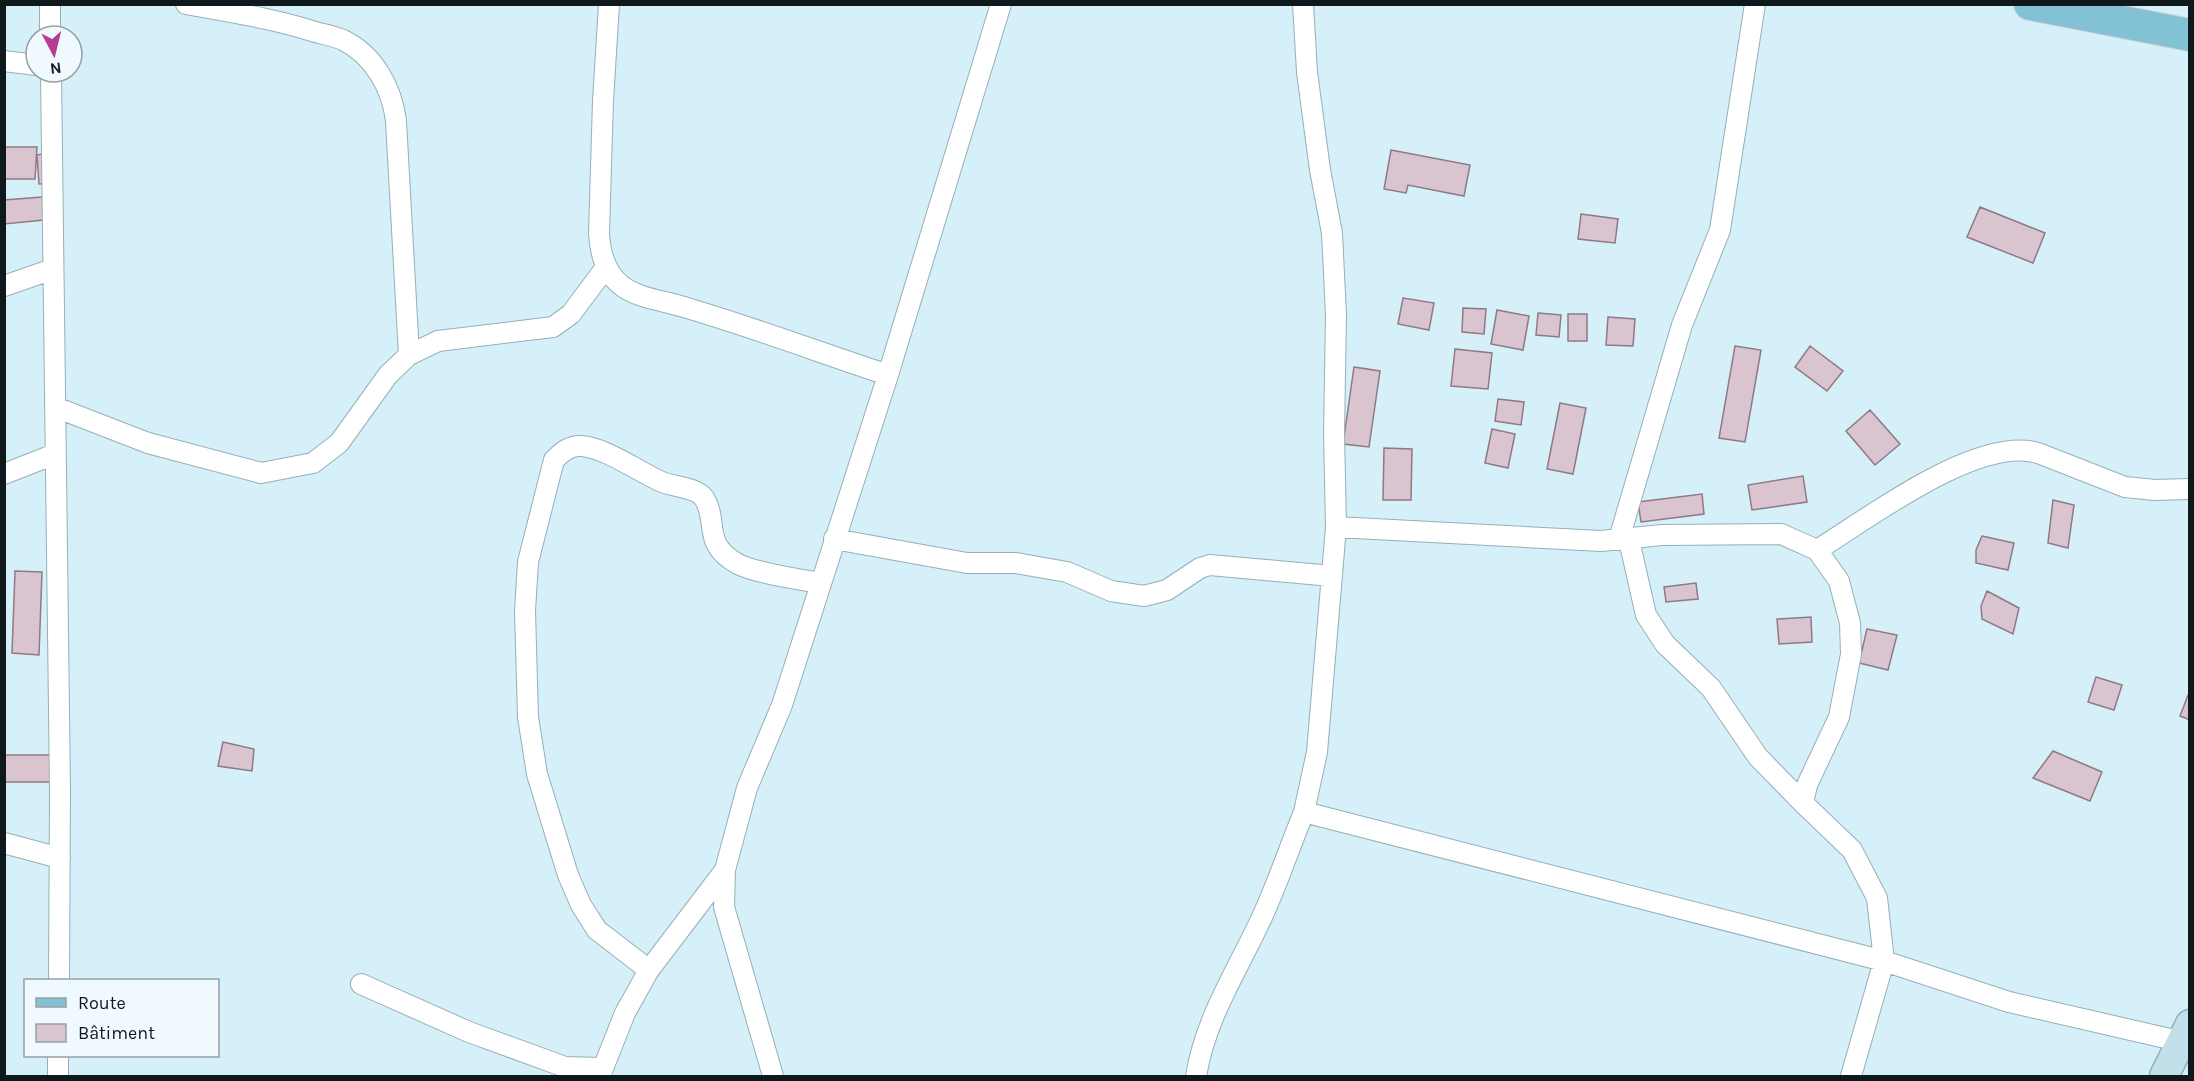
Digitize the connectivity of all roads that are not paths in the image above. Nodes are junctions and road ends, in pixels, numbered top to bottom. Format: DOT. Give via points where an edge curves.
graph roads {
  1 [pos="50,4"];
  2 [pos="186,4"];
  3 [pos="609,4"];
  4 [pos="1001,4"];
  5 [pos="1303,4"];
  6 [pos="1755,4"];
  7 [pos="2030,4"];
  8 [pos="2092,11"];
  9 [pos="50,24"];
  10 [pos="2190,35"];
  11 [pos="4,61"];
  12 [pos="24,64"];
  13 [pos="51,84"];
  14 [pos="606,267"];
  15 [pos="53,269"];
  16 [pos="4,286"];
  17 [pos="409,355"];
  18 [pos="888,375"];
  19 [pos="55,407"];
  20 [pos="55,454"];
  21 [pos="4,474"];
  22 [pos="2190,489"];
  23 [pos="1336,527"];
  24 [pos="834,539"];
  25 [pos="1624,539"];
  26 [pos="1817,550"];
  27 [pos="1332,576"];
  28 [pos="819,583"];
  29 [pos="1803,803"];
  30 [pos="1304,812"];
  31 [pos="4,843"];
  32 [pos="60,858"];
  33 [pos="725,870"];
  34 [pos="1884,961"];
  35 [pos="650,970"];
  36 [pos="59,979"];
  37 [pos="361,984"];
  38 [pos="2186,1033"];
  39 [pos="58,1057"];
  40 [pos="601,1072"];
  41 [pos="58,1077"];
  42 [pos="772,1077"];
  43 [pos="1196,1077"];
  44 [pos="1851,1077"];
  45 [pos="2164,1077"];
  1 -- 9 [label="street"];
  2 -- 17 [label="street" via="282,22 343,40 385,80 394,99 396,121"];
  3 -- 14 [label="street" via="599,233"];
  4 -- 18 [label="street"];
  5 -- 23 [label="street" via="1307,72 1332,233"];
  6 -- 25 [label="street" via="1720,230 1682,325"];
  7 -- 8 [label="main road"];
  8 -- 10 [label="main road"];
  11 -- 12 [label="street"];
  13 -- 15 [label="street"];
  14 -- 17 [label="street" via="571,314 553,327 438,341"];
  14 -- 18 [label="street" via="622,286 641,295"];
  15 -- 16 [label="street"];
  15 -- 19 [label="street"];
  17 -- 19 [label="street" via="388,375 339,443 313,463 261,473 148,443"];
  18 -- 24 [label="street"];
  19 -- 20 [label="street"];
  20 -- 21 [label="street"];
  20 -- 32 [label="street"];
  22 -- 26 [label="street" via="2125,487 2025,449 1999,451 1948,470"];
  23 -- 25 [label="street"];
  23 -- 27 [label="street"];
  24 -- 27 [label="street" via="967,563 1016,563 1067,572 1111,591 1144,596 1167,590 1209,565"];
  24 -- 28 [label="street"];
  25 -- 26 [label="street" via="1781,534"];
  25 -- 29 [label="street" via="1646,615 1665,644 1711,688 1758,757"];
  26 -- 29 [label="street" via="1839,581 1850,622 1851,654 1839,717 1807,785"];
  27 -- 30 [label="street" via="1317,752"];
  28 -- 33 [label="street" via="782,705 747,788"];
  28 -- 35 [label="street" via="739,565 722,552 711,534 708,506 703,496 692,490 668,484 581,446 565,449 554,459 528,562 525,611 528,717 537,774 568,875 582,905 597,930"];
  29 -- 34 [label="street" via="1852,850 1877,898"];
  30 -- 34 [label="street"];
  30 -- 43 [label="street" via="1263,916 1201,1045"];
  31 -- 32 [label="street"];
  32 -- 36 [label="street"];
  33 -- 35 [label="street"];
  33 -- 42 [label="street" via="724,907"];
  34 -- 38 [label="street" via="2009,1002"];
  34 -- 44 [label="street"];
  35 -- 40 [label="street" via="625,1013"];
  37 -- 40 [label="street" via="469,1032 565,1067"];
  38 -- 45 [label="main road"];
  39 -- 41 [label="street"];
}
